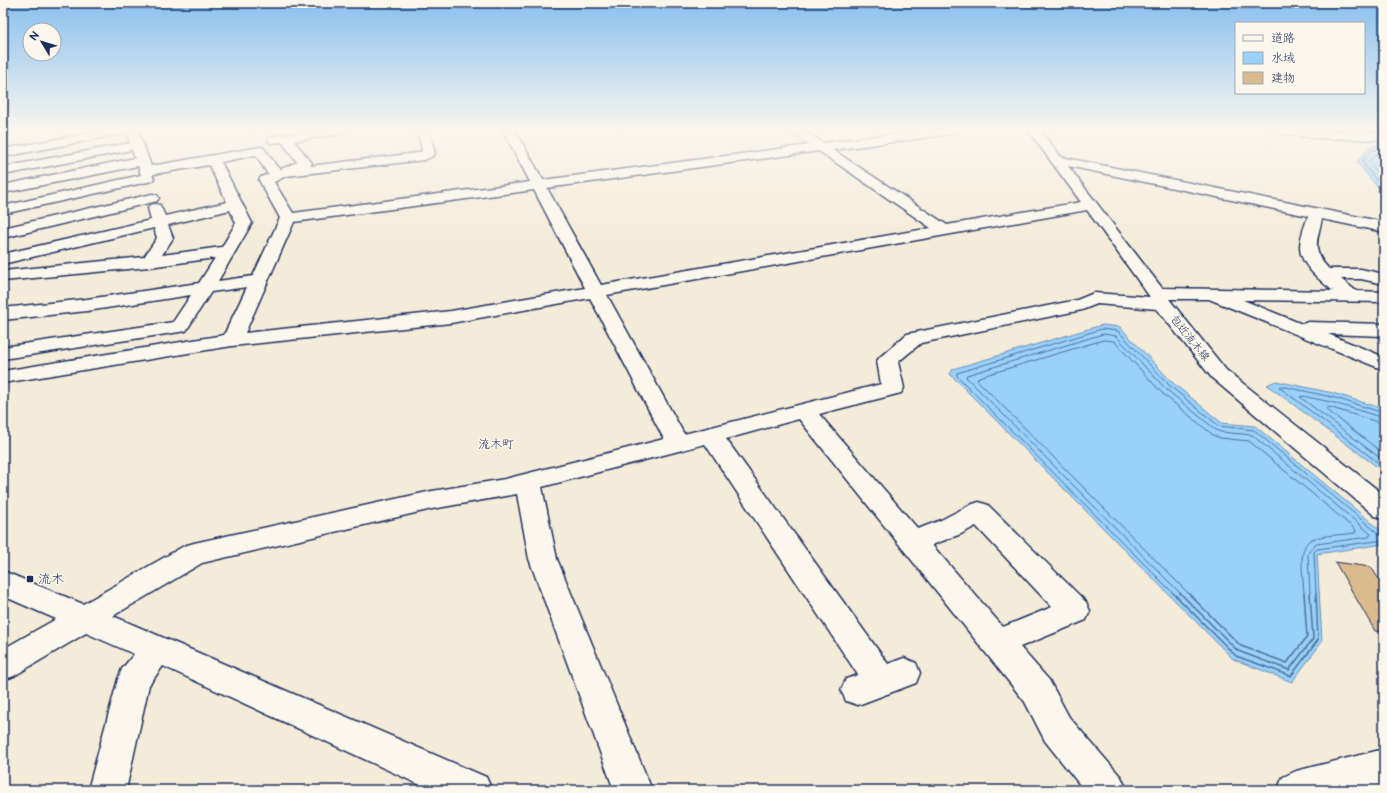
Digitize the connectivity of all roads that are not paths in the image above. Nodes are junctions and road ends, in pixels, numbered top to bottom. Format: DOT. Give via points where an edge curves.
graph roads {
  1 [pos="23,167"];
  2 [pos="144,167"];
  3 [pos="165,167"];
  4 [pos="216,167"];
  5 [pos="270,167"];
  6 [pos="295,167"];
  7 [pos="331,167"];
  8 [pos="529,167"];
  9 [pos="675,167"];
  10 [pos="849,167"];
  11 [pos="1062,167"];
  12 [pos="1091,167"];
  13 [pos="145,170"];
  14 [pos="3,171"];
  15 [pos="280,173"];
  16 [pos="538,185"];
  17 [pos="3,189"];
  18 [pos="152,198"];
  19 [pos="234,205"];
  20 [pos="1090,205"];
  21 [pos="3,210"];
  22 [pos="1316,213"];
  23 [pos="288,218"];
  24 [pos="159,222"];
  25 [pos="1384,227"];
  26 [pos="944,230"];
  27 [pos="3,233"];
  28 [pos="227,251"];
  29 [pos="3,259"];
  30 [pos="149,262"];
  31 [pos="1323,274"];
  32 [pos="3,276"];
  33 [pos="1384,279"];
  34 [pos="260,280"];
  35 [pos="205,288"];
  36 [pos="596,291"];
  37 [pos="1212,294"];
  38 [pos="1352,297"];
  39 [pos="1384,297"];
  40 [pos="1160,298"];
  41 [pos="3,314"];
  42 [pos="1296,327"];
  43 [pos="1384,330"];
  44 [pos="232,340"];
  45 [pos="3,353"];
  46 [pos="1384,364"];
  47 [pos="3,377"];
  48 [pos="804,411"];
  49 [pos="712,436"];
  50 [pos="678,444"];
  51 [pos="528,482"];
  52 [pos="1384,509"];
  53 [pos="912,542"];
  54 [pos="7,588"];
  55 [pos="85,619"];
  56 [pos="997,643"];
  57 [pos="157,649"];
  58 [pos="3,666"];
  59 [pos="881,682"];
  60 [pos="1384,767"];
  61 [pos="107,790"];
  62 [pos="473,790"];
  63 [pos="633,790"];
  64 [pos="1108,790"];
  65 [pos="1296,790"];
  1 -- 14 [label="street"];
  2 -- 13 [label="street"];
  3 -- 13 [label="street"];
  4 -- 19 [label="street"];
  5 -- 15 [label="street"];
  6 -- 15 [label="street"];
  7 -- 15 [label="street"];
  8 -- 16 [label="street"];
  9 -- 16 [label="street"];
  10 -- 26 [label="street"];
  11 -- 20 [label="street, 包近流木線"];
  12 -- 22 [label="street"];
  13 -- 17 [label="street"];
  13 -- 18 [label="street"];
  13 -- 21 [label="street"];
  15 -- 23 [label="street" via="266,180"];
  16 -- 23 [label="street"];
  16 -- 36 [label="street"];
  18 -- 24 [label="street"];
  18 -- 27 [label="street"];
  19 -- 24 [label="street"];
  19 -- 28 [label="street" via="244,223"];
  20 -- 26 [label="street"];
  20 -- 40 [label="street, 包近流木線"];
  22 -- 25 [label="street"];
  22 -- 31 [label="street" via="1308,248"];
  23 -- 34 [label="street"];
  24 -- 29 [label="street"];
  24 -- 30 [label="street" via="165,238"];
  26 -- 36 [label="street"];
  28 -- 30 [label="street"];
  28 -- 35 [label="street"];
  30 -- 32 [label="street"];
  31 -- 33 [label="street" via="1361,274"];
  31 -- 38 [label="street"];
  34 -- 35 [label="street"];
  34 -- 44 [label="street"];
  35 -- 41 [label="street"];
  35 -- 45 [label="street" via="179,327"];
  36 -- 44 [label="street" via="451,317"];
  36 -- 50 [label="street"];
  37 -- 38 [label="street"];
  37 -- 40 [label="street"];
  37 -- 42 [label="street"];
  38 -- 39 [label="street"];
  40 -- 48 [label="street" via="1094,298 1082,304 914,338 887,361 893,388"];
  40 -- 52 [label="street, 包近流木線" via="1219,374"];
  42 -- 43 [label="street"];
  42 -- 46 [label="street"];
  44 -- 47 [label="street"];
  48 -- 49 [label="street"];
  48 -- 53 [label="street"];
  49 -- 50 [label="street"];
  49 -- 59 [label="street"];
  50 -- 51 [label="street"];
  51 -- 55 [label="street" via="432,500 194,554"];
  51 -- 63 [label="street" via="543,559"];
  53 -- 56 [label="street"];
  53 -- 56 [label="street" via="951,527 979,512 1075,612"];
  54 -- 55 [label="street"];
  55 -- 57 [label="street"];
  55 -- 58 [label="street"];
  56 -- 64 [label="street" via="1037,691 1057,729"];
  57 -- 61 [label="street" via="134,679"];
  57 -- 62 [label="street"];
  60 -- 65 [label="street"];
}
